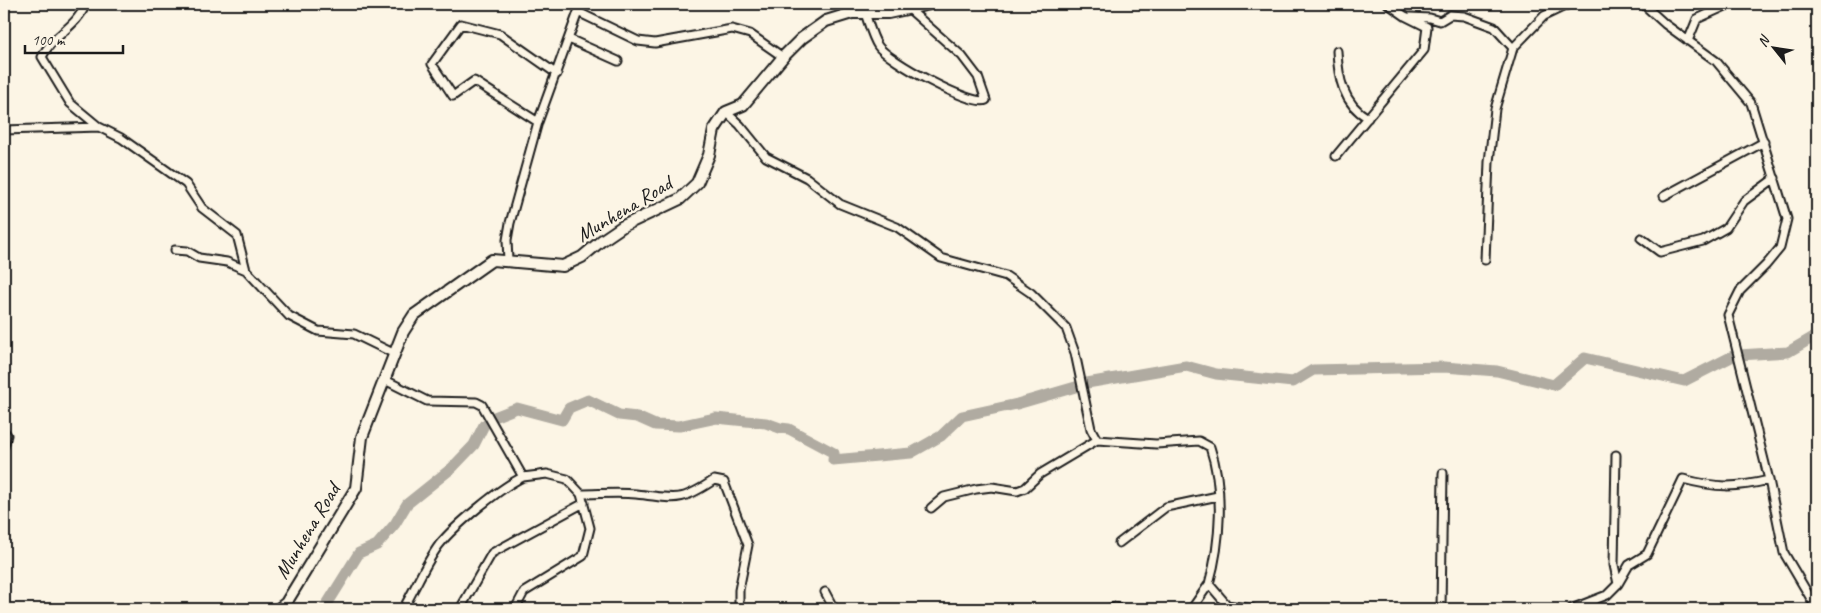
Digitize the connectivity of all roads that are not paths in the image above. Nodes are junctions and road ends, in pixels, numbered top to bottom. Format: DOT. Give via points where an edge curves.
graph roads {
  1 [pos="86,4"];
  2 [pos="583,4"];
  3 [pos="930,4"];
  4 [pos="1388,4"];
  5 [pos="1569,4"];
  6 [pos="1643,4"];
  7 [pos="1730,4"];
  8 [pos="909,9"];
  9 [pos="578,12"];
  10 [pos="865,13"];
  11 [pos="1405,16"];
  12 [pos="569,39"];
  13 [pos="1688,41"];
  14 [pos="1513,48"];
  15 [pos="1337,51"];
  16 [pos="783,57"];
  17 [pos="618,61"];
  18 [pos="557,74"];
  19 [pos="726,112"];
  20 [pos="1368,118"];
  21 [pos="538,122"];
  22 [pos="99,127"];
  23 [pos="4,130"];
  24 [pos="1764,142"];
  25 [pos="1336,156"];
  26 [pos="1775,178"];
  27 [pos="1664,196"];
  28 [pos="1640,238"];
  29 [pos="175,250"];
  30 [pos="1485,260"];
  31 [pos="508,261"];
  32 [pos="246,270"];
  33 [pos="395,354"];
  34 [pos="384,380"];
  35 [pos="4,431"];
  36 [pos="1097,440"];
  37 [pos="4,446"];
  38 [pos="1616,454"];
  39 [pos="1442,473"];
  40 [pos="523,477"];
  41 [pos="1769,480"];
  42 [pos="581,494"];
  43 [pos="1218,496"];
  44 [pos="584,503"];
  45 [pos="931,508"];
  46 [pos="1119,543"];
  47 [pos="1209,584"];
  48 [pos="1618,584"];
  49 [pos="825,592"];
  50 [pos="1227,607"];
  51 [pos="278,609"];
  52 [pos="403,609"];
  53 [pos="460,609"];
  54 [pos="515,609"];
  55 [pos="739,609"];
  56 [pos="834,609"];
  57 [pos="1109,609"];
  58 [pos="1124,609"];
  59 [pos="1188,609"];
  60 [pos="1253,609"];
  61 [pos="1441,609"];
  62 [pos="1572,609"];
  63 [pos="1817,609"];
  1 -- 22 [label="street" via="80,17 47,48 42,58 70,103"];
  2 -- 9 [label="street"];
  3 -- 8 [label="street"];
  4 -- 11 [label="street"];
  5 -- 14 [label="street" via="1544,16"];
  6 -- 13 [label="street"];
  7 -- 13 [label="street" via="1697,19"];
  8 -- 10 [label="street"];
  8 -- 10 [label="street" via="962,56 978,77 986,100 962,98 890,56 878,47"];
  9 -- 12 [label="street"];
  9 -- 16 [label="street" via="638,41 655,43 732,29 750,34"];
  10 -- 16 [label="street" via="852,13 826,21"];
  11 -- 14 [label="street" via="1440,22 1450,15 1464,16 1494,27"];
  11 -- 20 [label="street" via="1427,27 1424,50"];
  12 -- 17 [label="street"];
  12 -- 18 [label="street"];
  13 -- 24 [label="street" via="1716,61 1751,102"];
  14 -- 30 [label="street" via="1495,109"];
  15 -- 20 [label="street" via="1338,72 1344,91 1356,111"];
  16 -- 19 [label="street" via="744,105"];
  18 -- 21 [label="street"];
  18 -- 21 [label="street" via="500,34 461,24 432,64 453,96 474,80"];
  19 -- 31 [label="street, Munhena Road" via="714,130 709,155 696,183 680,200 623,226 600,240 582,257 563,266"];
  19 -- 36 [label="street" via="766,157 807,178 840,204 897,228 941,258 1006,276 1032,293 1066,328 1091,430"];
  20 -- 25 [label="street"];
  21 -- 31 [label="street" via="510,223"];
  22 -- 23 [label="street"];
  22 -- 32 [label="street" via="121,138 186,184 202,208 237,235"];
  24 -- 26 [label="street"];
  24 -- 27 [label="street"];
  26 -- 28 [label="street" via="1744,202 1726,228 1703,241 1660,252"];
  26 -- 41 [label="street" via="1787,219 1780,248 1740,291 1728,315"];
  29 -- 32 [label="street" via="187,251 199,258 228,262"];
  31 -- 33 [label="street, Munhena Road" via="492,260 414,315"];
  32 -- 33 [label="street" via="289,316 318,331 354,334"];
  33 -- 34 [label="street, Munhena Road"];
  34 -- 40 [label="street" via="427,402 476,402 482,405"];
  34 -- 51 [label="street, Munhena Road" via="362,436 356,488 286,603"];
  35 -- 37 [label="street"];
  36 -- 43 [label="street" via="1156,444 1199,441 1210,447 1213,455"];
  36 -- 45 [label="street" via="1040,474 1025,488 1017,491 992,487 976,489 944,497"];
  38 -- 48 [label="street" via="1614,565"];
  39 -- 61 [label="street"];
  40 -- 42 [label="street" via="547,474 567,479"];
  40 -- 52 [label="street" via="480,506 439,545"];
  41 -- 48 [label="street" via="1730,487 1683,479 1647,554 1629,565"];
  41 -- 63 [label="street" via="1784,553"];
  42 -- 44 [label="street"];
  42 -- 55 [label="street" via="636,494 669,499 693,494 714,480 724,482 748,545 739,590"];
  43 -- 46 [label="street" via="1166,507"];
  43 -- 47 [label="street" via="1216,558"];
  44 -- 53 [label="street" via="492,553"];
  44 -- 54 [label="street" via="590,528 584,556 524,592"];
  47 -- 50 [label="street"];
  47 -- 59 [label="street" via="1193,607"];
  48 -- 62 [label="street" via="1607,595"];
  49 -- 56 [label="street"];
  50 -- 60 [label="street"];
  57 -- 58 [label="street"];
}
